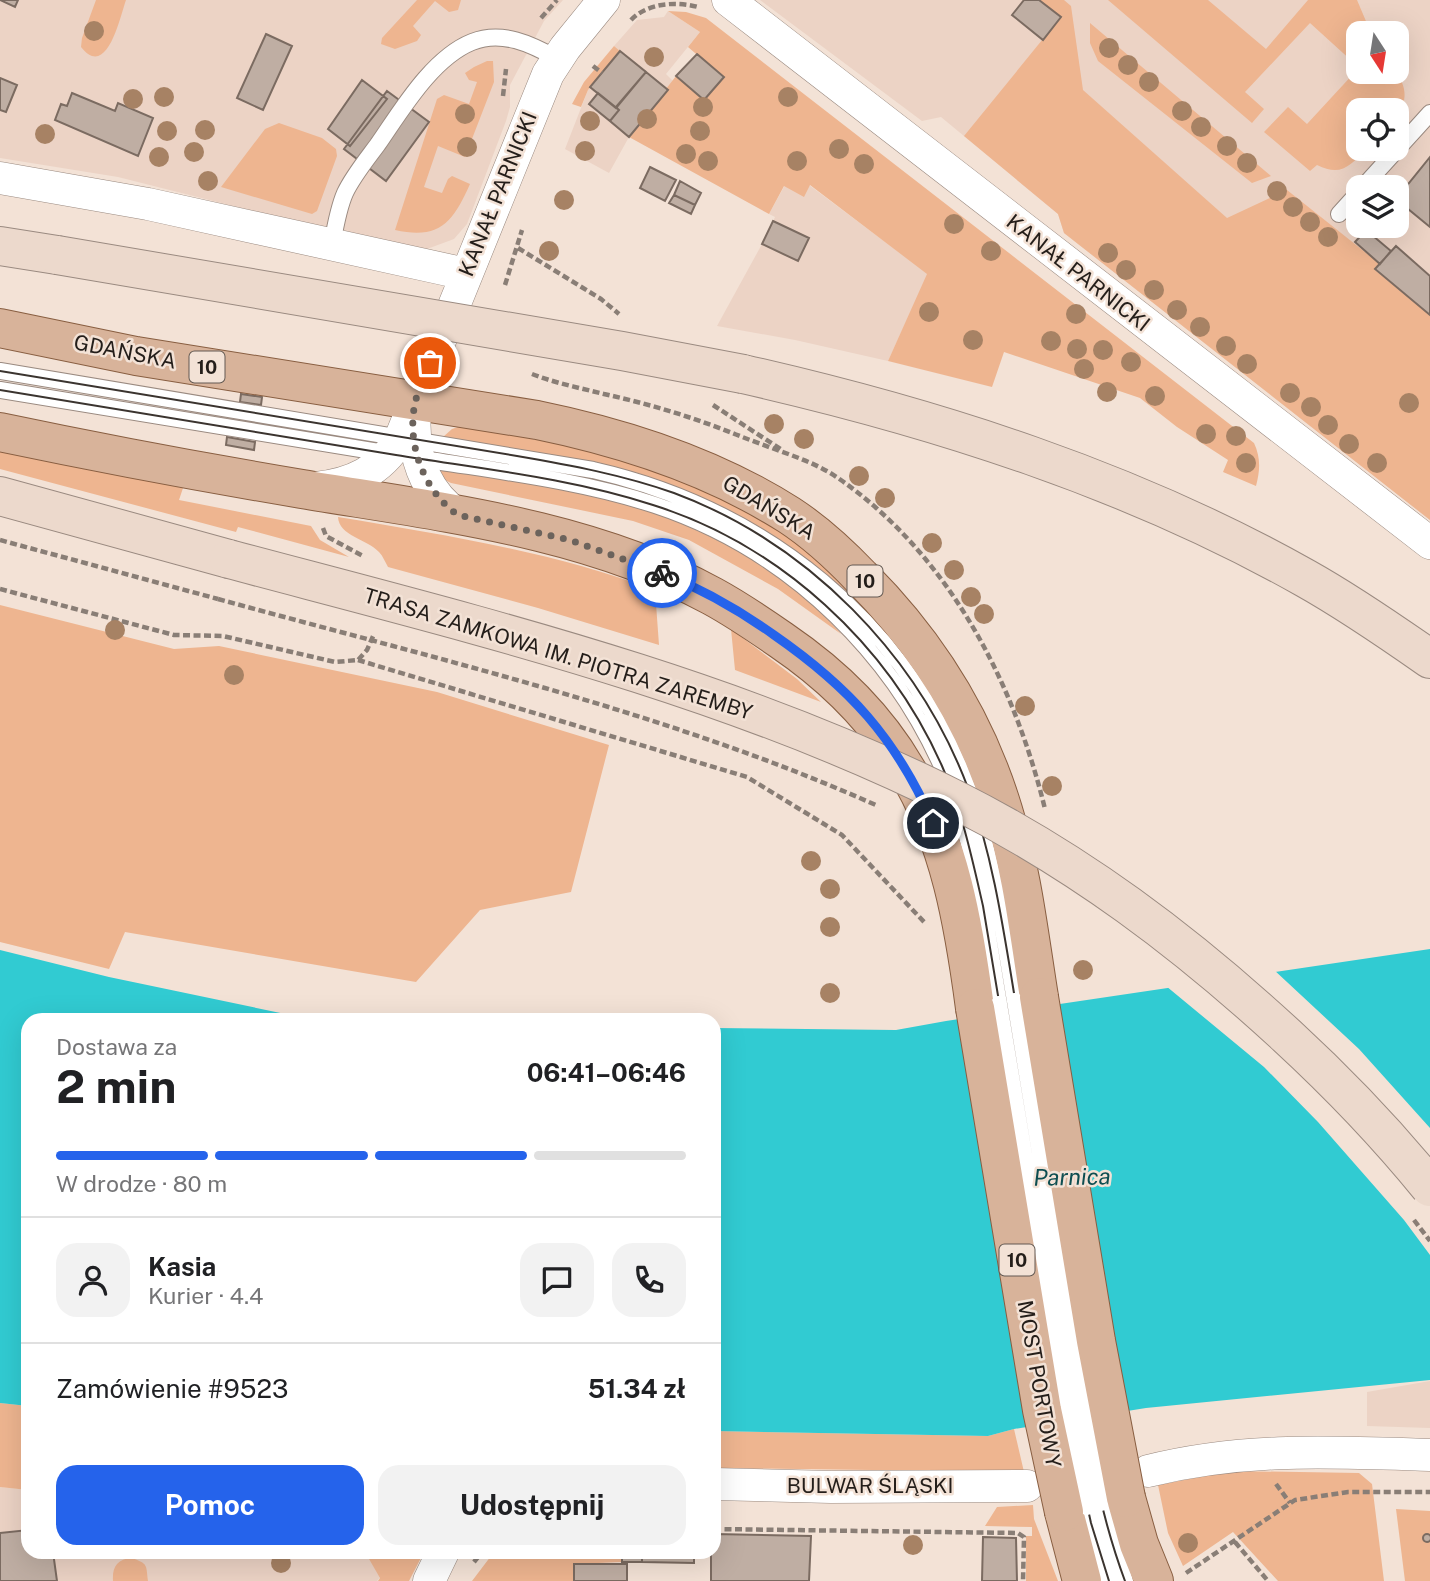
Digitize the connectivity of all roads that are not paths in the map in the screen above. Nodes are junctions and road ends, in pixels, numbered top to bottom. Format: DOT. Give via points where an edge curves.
graph roads {
  1 [pos="604,0"];
  2 [pos="717,6"];
  3 [pos="558,59"];
  4 [pos="1430,113"];
  5 [pos="1374,175"];
  6 [pos="0,178"];
  7 [pos="1346,206"];
  8 [pos="1339,214"];
  9 [pos="332,245"];
  10 [pos="0,246"];
  11 [pos="466,274"];
  12 [pos="0,328"];
  13 [pos="0,371"];
  14 [pos="0,390"];
  15 [pos="416,401"];
  16 [pos="0,432"];
  17 [pos="406,447"];
  18 [pos="0,496"];
  19 [pos="314,502"];
  20 [pos="458,515"];
  21 [pos="1430,543"];
  22 [pos="1430,659"];
  23 [pos="1007,1003"];
  24 [pos="1421,1202"];
  25 [pos="1430,1455"];
  26 [pos="721,1484"];
  27 [pos="1027,1486"];
  28 [pos="1105,1498"];
  29 [pos="440,1559"];
  30 [pos="429,1581"];
  31 [pos="1082,1581"];
  32 [pos="1109,1581"];
  33 [pos="1125,1581"];
  34 [pos="1154,1581"];
  1 -- 3 [label="street, KANAŁ PARNICKI"];
  2 -- 21 [label="street, KANAŁ PARNICKI"];
  3 -- 9 [label="lane" via="512,38 472,42 449,56 415,91 345,192"];
  3 -- 11 [label="street, KANAŁ PARNICKI" via="535,103"];
  4 -- 5 [label="lane"];
  6 -- 9 [label="street" via="148,204"];
  7 -- 8 [label="lane"];
  9 -- 11 [label="street"];
  10 -- 22 [label="main road, bridge" via="686,363 900,414 1015,449 1221,535 1306,578"];
  11 -- 15 [label="street, KANAŁ PARNICKI"];
  12 -- 15 [label="main road, GDAŃSKA / 10" via="136,356"];
  13 -- 17 [label="lane"];
  14 -- 17 [label="lane"];
  15 -- 17 [label="street"];
  15 -- 23 [label="main road, GDAŃSKA / 10" via="581,429 663,454 791,516 844,560 920,643 981,748 1012,840 1023,896"];
  16 -- 19 [label="main road, 10"];
  17 -- 19 [label="street"];
  17 -- 20 [label="street" via="436,496"];
  17 -- 23 [label="lane" via="585,468 676,494 763,537 844,600 912,681 958,764 985,844"];
  18 -- 24 [label="main road, TRASA ZAMKOWA IM. PIOTRA ZAREMBY, bridge" via="452,619 715,699 956,800 1057,856 1172,936 1261,1012 1391,1141"];
  19 -- 20 [label="main road, 10"];
  20 -- 23 [label="main road, 10" via="570,540 665,574 748,617 838,684 896,752 922,797 958,903"];
  23 -- 28 [label="main road, 10, bridge" via="1098,1354"];
  23 -- 28 [label="main road, MOST PORTOWY / 10, bridge" via="1042,1409"];
  25 -- 28 [label="street" via="1273,1452 1193,1460"];
  26 -- 27 [label="street, BULWAR ŚLĄSKI"];
  28 -- 31 [label="main road, 10"];
  28 -- 32 [label="lane"];
  28 -- 33 [label="lane"];
  28 -- 34 [label="main road, 10" via="1139,1544"];
  29 -- 30 [label="street"];
}
